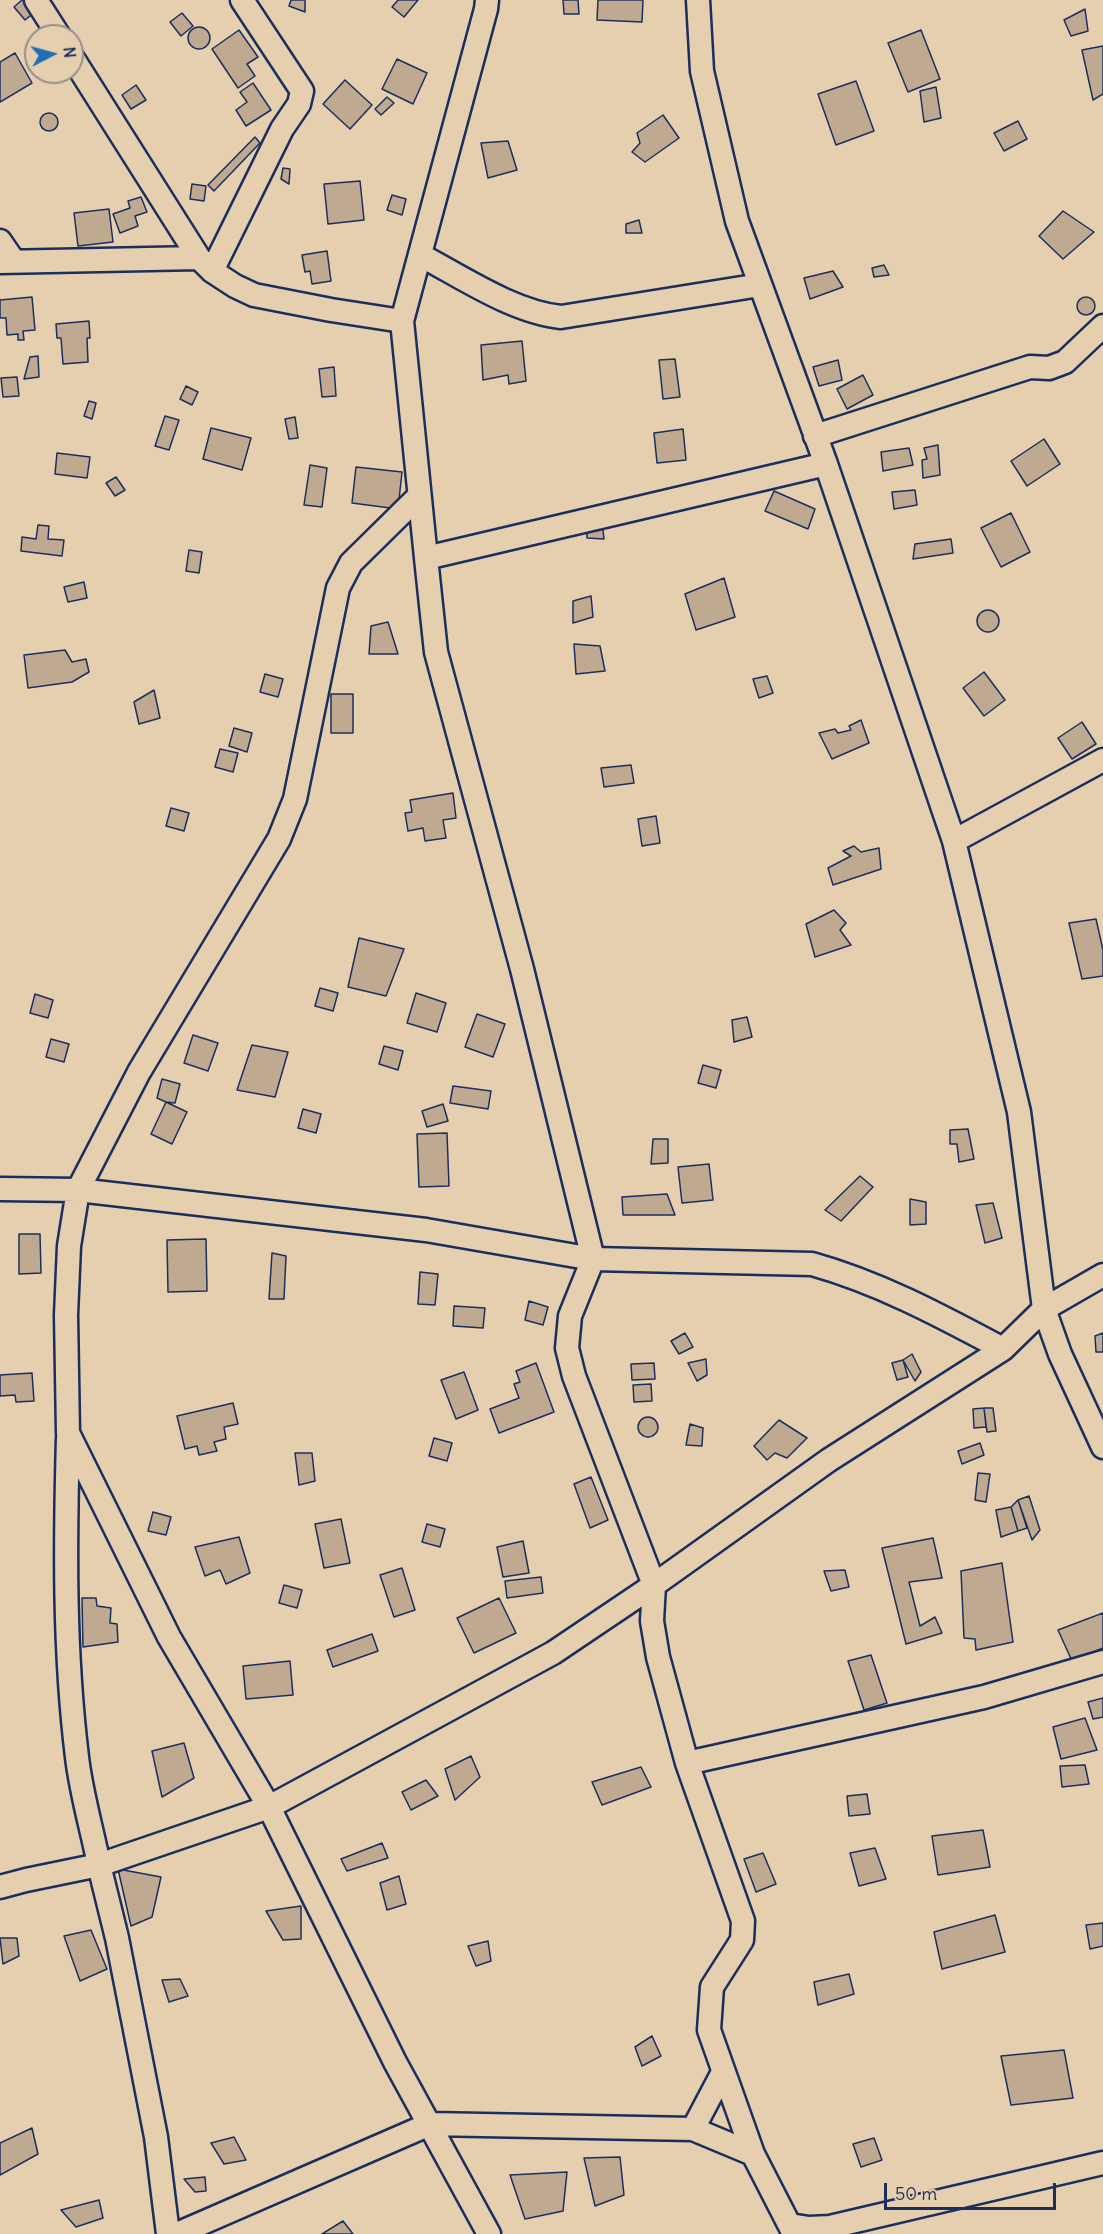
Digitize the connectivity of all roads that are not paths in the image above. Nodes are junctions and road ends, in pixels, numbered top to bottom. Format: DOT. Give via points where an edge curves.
graph roads {
  1 [pos="36,0"];
  2 [pos="242,0"];
  3 [pos="486,0"];
  4 [pos="698,0"];
  5 [pos="51,24"];
  6 [pos="84,76"];
  7 [pos="0,241"];
  8 [pos="420,255"];
  9 [pos="7,261"];
  10 [pos="205,265"];
  11 [pos="760,285"];
  12 [pos="402,321"];
  13 [pos="1103,326"];
  14 [pos="815,436"];
  15 [pos="826,464"];
  16 [pos="419,496"];
  17 [pos="426,558"];
  18 [pos="1103,760"];
  19 [pos="954,841"];
  20 [pos="0,1189"];
  21 [pos="78,1190"];
  22 [pos="593,1259"];
  23 [pos="1103,1275"];
  24 [pos="1044,1309"];
  25 [pos="1003,1349"];
  26 [pos="68,1433"];
  27 [pos="1103,1447"];
  28 [pos="654,1585"];
  29 [pos="1103,1662"];
  30 [pos="687,1763"];
  31 [pos="268,1807"];
  32 [pos="99,1865"];
  33 [pos="0,1887"];
  34 [pos="723,2072"];
  35 [pos="430,2124"];
  36 [pos="693,2129"];
  37 [pos="753,2154"];
  38 [pos="1103,2163"];
  39 [pos="792,2229"];
  40 [pos="168,2234"];
  41 [pos="177,2234"];
  42 [pos="489,2234"];
  1 -- 5 [label="street"];
  2 -- 10 [label="street" via="302,91 299,105"];
  3 -- 8 [label="street"];
  4 -- 11 [label="street" via="702,71 737,220"];
  6 -- 10 [label="street"];
  7 -- 9 [label="street"];
  8 -- 11 [label="street" via="523,309 561,317"];
  8 -- 12 [label="street"];
  9 -- 10 [label="street"];
  10 -- 12 [label="street" via="254,295"];
  11 -- 14 [label="street"];
  12 -- 16 [label="street"];
  13 -- 14 [label="street" via="1065,362 1049,368 1030,368"];
  14 -- 15 [label="street"];
  15 -- 17 [label="street"];
  15 -- 19 [label="street"];
  16 -- 17 [label="street"];
  16 -- 21 [label="street" via="351,563 338,588 295,799 279,839 139,1072"];
  17 -- 22 [label="street" via="436,652 522,969"];
  18 -- 19 [label="street"];
  19 -- 24 [label="street" via="1019,1112"];
  20 -- 21 [label="street"];
  21 -- 22 [label="street" via="426,1230"];
  21 -- 26 [label="street" via="69,1246 66,1315"];
  22 -- 25 [label="street" via="812,1264 924,1306"];
  22 -- 28 [label="street" via="570,1316 567,1348 574,1376"];
  23 -- 24 [label="street"];
  24 -- 25 [label="street"];
  24 -- 27 [label="street"];
  25 -- 28 [label="street" via="829,1460"];
  26 -- 31 [label="street" via="169,1637"];
  26 -- 32 [label="street" via="64,1564 70,1696 77,1760"];
  28 -- 30 [label="street" via="652,1621 657,1657"];
  28 -- 31 [label="street" via="553,1653"];
  29 -- 30 [label="street" via="984,1697"];
  30 -- 34 [label="street" via="743,1921 742,1940 712,1987 709,2030"];
  31 -- 32 [label="street"];
  31 -- 35 [label="street"];
  32 -- 33 [label="street"];
  32 -- 40 [label="street" via="156,2137"];
  34 -- 36 [label="street"];
  34 -- 37 [label="street"];
  35 -- 36 [label="street"];
  35 -- 41 [label="street"];
  35 -- 42 [label="street"];
  36 -- 37 [label="street"];
  37 -- 39 [label="street"];
  38 -- 39 [label="street" via="830,2227"];
}
